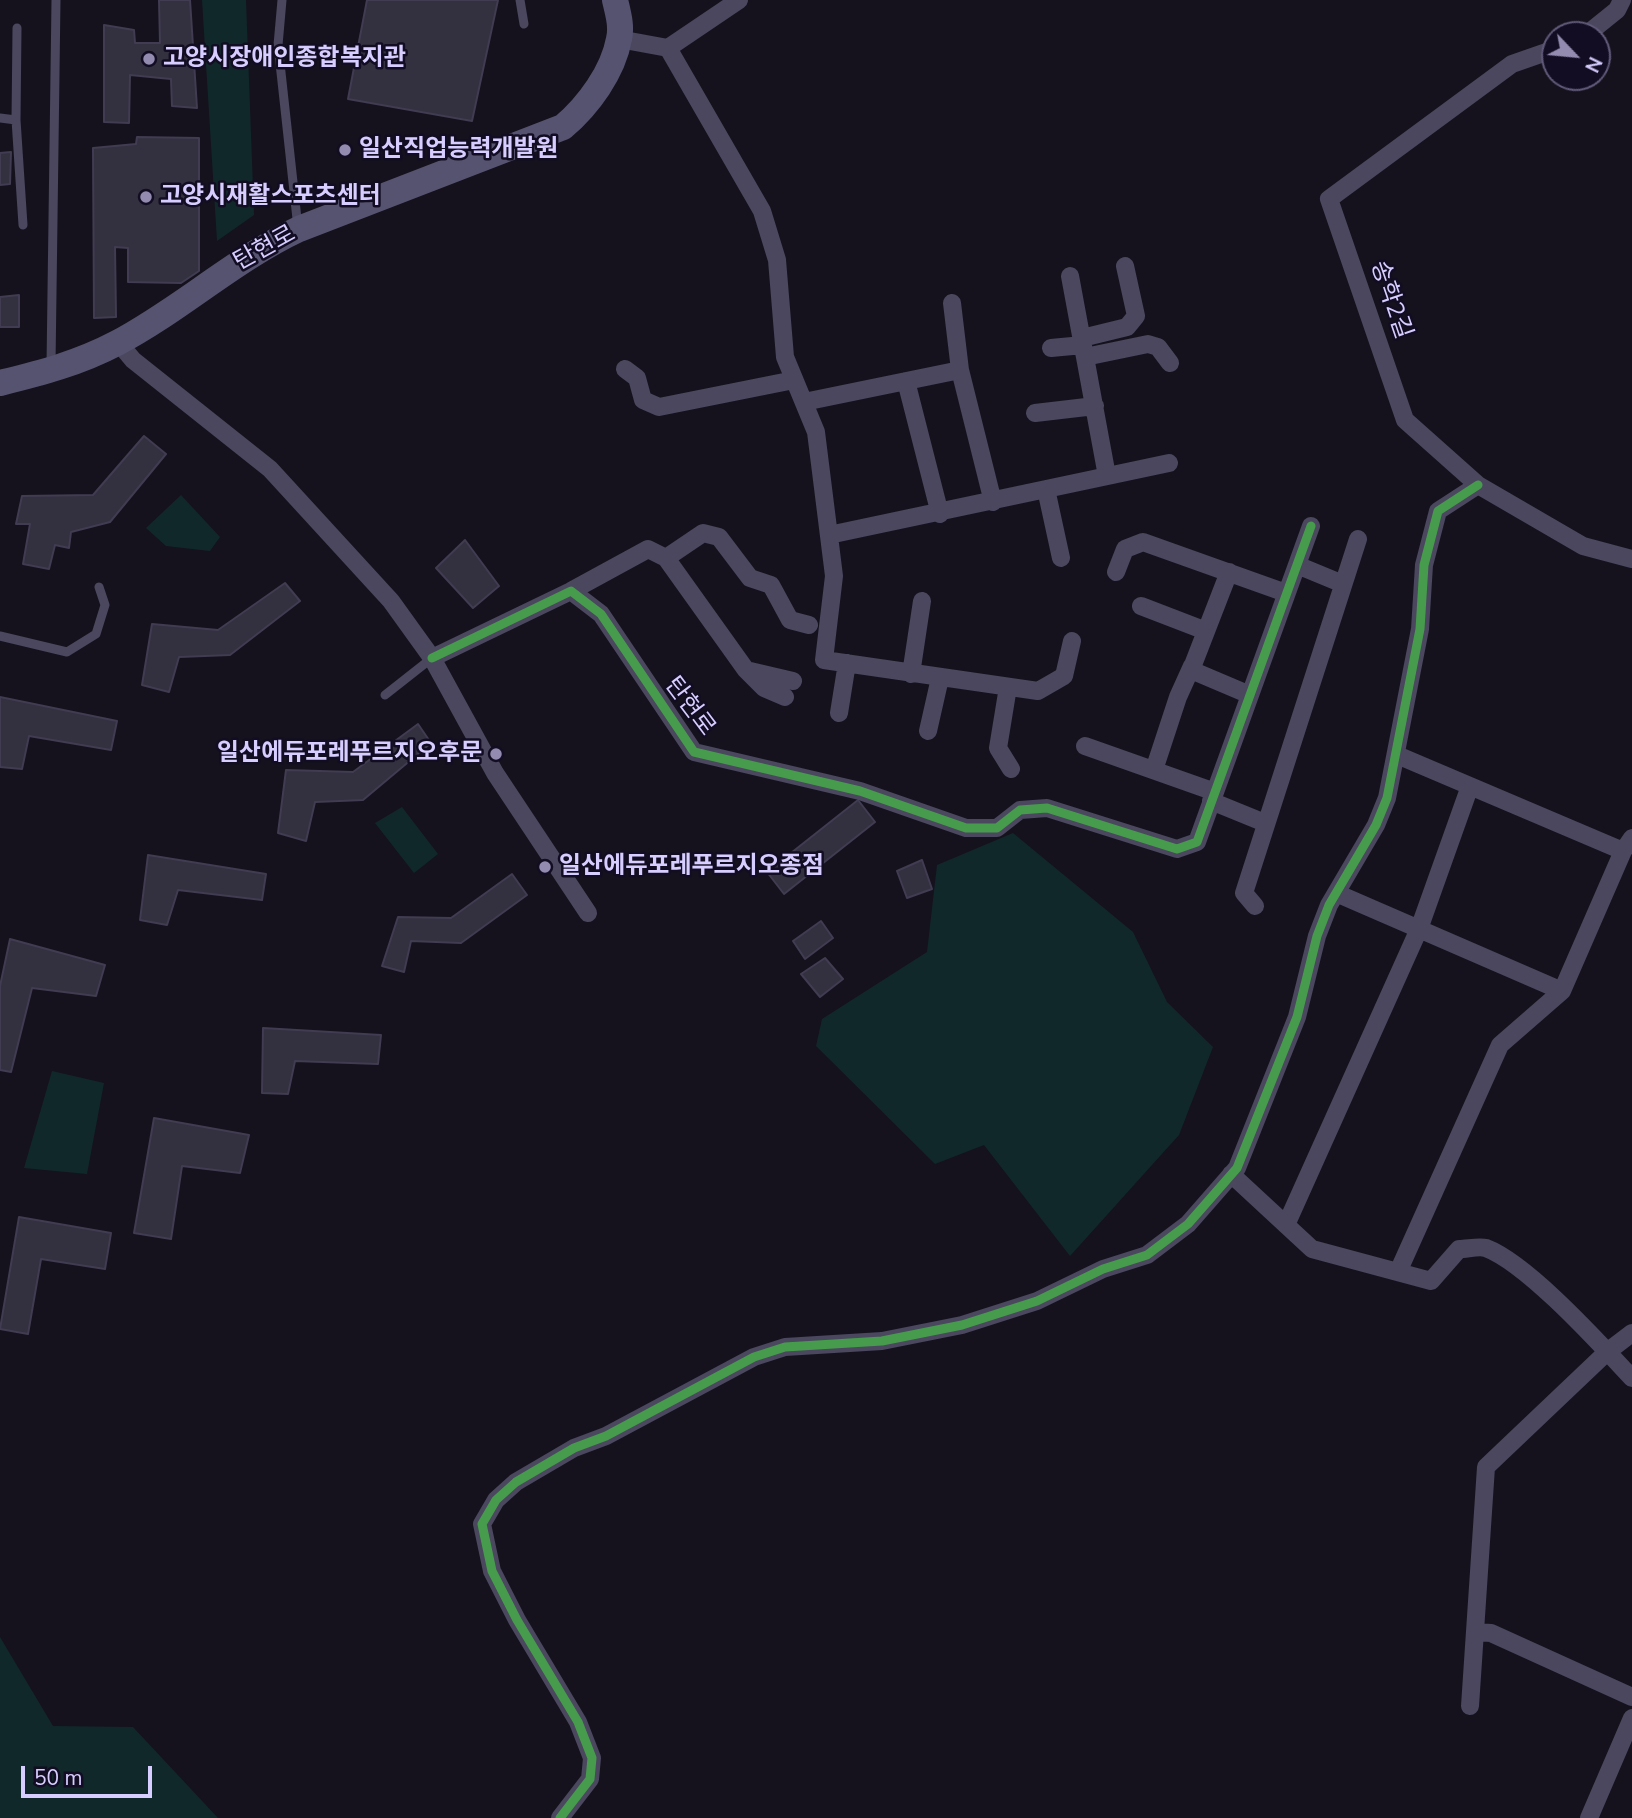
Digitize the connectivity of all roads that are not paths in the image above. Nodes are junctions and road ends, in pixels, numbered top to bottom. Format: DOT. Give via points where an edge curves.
graph roads {
  1 [pos="56,0"];
  2 [pos="282,0"];
  3 [pos="520,0"];
  4 [pos="615,0"];
  5 [pos="739,0"];
  6 [pos="1622,0"];
  7 [pos="1603,21"];
  8 [pos="524,24"];
  9 [pos="17,28"];
  10 [pos="619,39"];
  11 [pos="668,48"];
  12 [pos="1541,54"];
  13 [pos="0,118"];
  14 [pos="16,120"];
  15 [pos="23,225"];
  16 [pos="299,229"];
  17 [pos="1125,266"];
  18 [pos="1070,276"];
  19 [pos="952,303"];
  20 [pos="118,342"];
  21 [pos="1083,347"];
  22 [pos="1051,348"];
  23 [pos="1170,363"];
  24 [pos="625,369"];
  25 [pos="51,370"];
  26 [pos="960,370"];
  27 [pos="794,380"];
  28 [pos="906,381"];
  29 [pos="0,383"];
  30 [pos="804,402"];
  31 [pos="1095,406"];
  32 [pos="1035,413"];
  33 [pos="1169,463"];
  34 [pos="1107,476"];
  35 [pos="1478,485"];
  36 [pos="1046,489"];
  37 [pos="993,502"];
  38 [pos="940,514"];
  39 [pos="1311,526"];
  40 [pos="829,535"];
  41 [pos="1358,539"];
  42 [pos="666,558"];
  43 [pos="1061,558"];
  44 [pos="1632,559"];
  45 [pos="1297,565"];
  46 [pos="1115,572"];
  47 [pos="1229,572"];
  48 [pos="1343,584"];
  49 [pos="99,587"];
  50 [pos="571,591"];
  51 [pos="1286,593"];
  52 [pos="922,601"];
  53 [pos="1141,606"];
  54 [pos="809,625"];
  55 [pos="1206,631"];
  56 [pos="0,636"];
  57 [pos="1072,641"];
  58 [pos="432,658"];
  59 [pos="847,663"];
  60 [pos="1192,666"];
  61 [pos="911,674"];
  62 [pos="940,678"];
  63 [pos="1008,687"];
  64 [pos="789,689"];
  65 [pos="385,695"];
  66 [pos="1250,695"];
  67 [pos="839,713"];
  68 [pos="928,731"];
  69 [pos="1085,746"];
  70 [pos="1397,755"];
  71 [pos="1011,769"];
  72 [pos="1154,770"];
  73 [pos="1470,786"];
  74 [pos="1213,797"];
  75 [pos="1265,823"];
  76 [pos="1627,844"];
  77 [pos="1336,893"];
  78 [pos="1255,906"];
  79 [pos="588,913"];
  80 [pos="1419,929"];
  81 [pos="1562,991"];
  82 [pos="1231,1174"];
  83 [pos="1286,1225"];
  84 [pos="1398,1272"];
  85 [pos="1632,1333"];
  86 [pos="1607,1352"];
  87 [pos="1632,1378"];
  88 [pos="1476,1632"];
  89 [pos="1632,1697"];
  90 [pos="1470,1706"];
  91 [pos="1632,1718"];
  92 [pos="560,1818"];
  93 [pos="1589,1818"];
  1 -- 25 [label="lane"];
  2 -- 16 [label="lane" via="278,45"];
  3 -- 8 [label="lane"];
  4 -- 10 [label="main road"];
  5 -- 11 [label="street"];
  6 -- 7 [label="street"];
  9 -- 14 [label="lane"];
  10 -- 11 [label="street"];
  10 -- 16 [label="main road, 탄현로" via="584,109 563,127"];
  11 -- 27 [label="street" via="762,211 777,260 785,357"];
  12 -- 35 [label="street, 송학2길" via="1512,64 1329,200 1405,420"];
  13 -- 14 [label="lane"];
  14 -- 15 [label="lane"];
  16 -- 20 [label="main road, 탄현로" via="261,247"];
  17 -- 21 [label="street" via="1136,316 1127,327"];
  18 -- 21 [label="street"];
  19 -- 26 [label="street"];
  20 -- 25 [label="main road, 탄현로"];
  20 -- 58 [label="street" via="133,360 279,479 391,601"];
  21 -- 22 [label="street"];
  21 -- 23 [label="street" via="1148,344 1158,347"];
  21 -- 31 [label="street"];
  24 -- 27 [label="street" via="637,378 643,400 659,407"];
  25 -- 29 [label="main road, 탄현로"];
  26 -- 28 [label="street"];
  26 -- 37 [label="street"];
  27 -- 30 [label="street"];
  28 -- 30 [label="street"];
  28 -- 38 [label="street"];
  30 -- 40 [label="street" via="816,432"];
  31 -- 32 [label="street"];
  31 -- 34 [label="street"];
  33 -- 34 [label="street"];
  34 -- 36 [label="street"];
  35 -- 44 [label="street, 송학2길" via="1583,546"];
  35 -- 70 [label="street" via="1438,511 1424,565 1420,629"];
  36 -- 37 [label="street"];
  36 -- 43 [label="street"];
  37 -- 38 [label="street"];
  38 -- 40 [label="street"];
  39 -- 45 [label="street"];
  40 -- 59 [label="street" via="834,576 824,660"];
  41 -- 48 [label="street"];
  42 -- 50 [label="street" via="648,549"];
  42 -- 54 [label="street" via="703,533 719,537 750,578 771,585 790,620"];
  42 -- 64 [label="street" via="746,670 764,688"];
  45 -- 48 [label="street"];
  45 -- 51 [label="street"];
  46 -- 47 [label="street" via="1125,549 1143,542"];
  47 -- 51 [label="street"];
  47 -- 55 [label="street"];
  48 -- 75 [label="street"];
  49 -- 56 [label="lane" via="105,606 96,634 67,652"];
  50 -- 58 [label="street"];
  50 -- 74 [label="street, 탄현로" via="601,614 694,752 860,791 966,828 997,828 1020,810 1047,808 1177,849 1197,842"];
  51 -- 66 [label="street"];
  52 -- 61 [label="street"];
  53 -- 55 [label="street"];
  55 -- 60 [label="street"];
  57 -- 63 [label="street" via="1064,676 1038,691"];
  58 -- 65 [label="lane"];
  58 -- 79 [label="street" via="495,774"];
  59 -- 61 [label="street"];
  59 -- 67 [label="street"];
  60 -- 66 [label="street" via="1191,670"];
  60 -- 72 [label="street"];
  61 -- 62 [label="street"];
  62 -- 63 [label="street"];
  62 -- 68 [label="street"];
  63 -- 71 [label="street" via="998,748"];
  66 -- 74 [label="street"];
  69 -- 72 [label="street"];
  70 -- 73 [label="street"];
  70 -- 77 [label="street" via="1376,825"];
  72 -- 74 [label="street"];
  73 -- 76 [label="street"];
  73 -- 80 [label="street"];
  74 -- 75 [label="street"];
  75 -- 78 [label="street" via="1244,892"];
  76 -- 81 [label="street"];
  77 -- 80 [label="street"];
  77 -- 82 [label="street" via="1317,936 1297,1017"];
  80 -- 81 [label="street"];
  80 -- 83 [label="street"];
  81 -- 84 [label="street" via="1500,1045"];
  82 -- 83 [label="street"];
  82 -- 92 [label="street" via="1188,1224 1147,1255 1104,1269 1037,1301 962,1325 882,1341 786,1347 754,1357 606,1436 574,1448 516,1482 496,1500 482,1524 492,1571 578,1722 592,1758 590,1779"];
  83 -- 84 [label="street" via="1312,1249"];
  84 -- 86 [label="street" via="1431,1281 1459,1249 1485,1247 1551,1296"];
  85 -- 86 [label="street"];
  86 -- 87 [label="street"];
  86 -- 88 [label="street" via="1486,1467"];
  88 -- 89 [label="street" via="1491,1633"];
  88 -- 90 [label="street"];
  91 -- 93 [label="street"];
}
